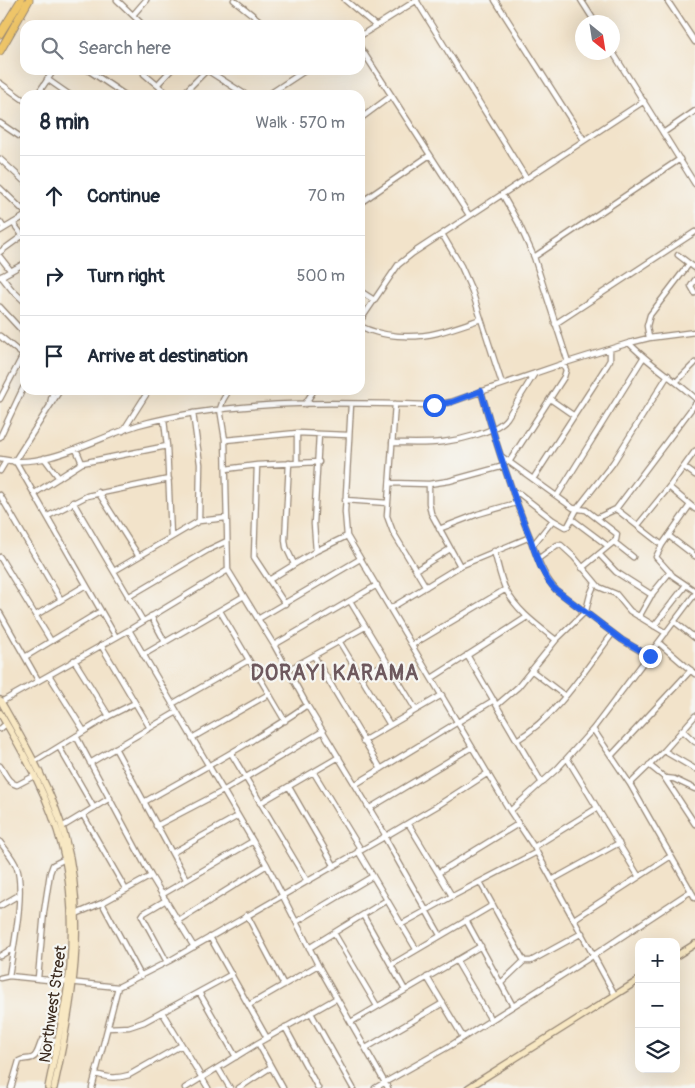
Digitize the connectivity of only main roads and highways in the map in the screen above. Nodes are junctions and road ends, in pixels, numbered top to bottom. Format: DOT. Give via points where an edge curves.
graph roads {
  1 [pos="21,0"];
  2 [pos="29,0"];
  3 [pos="0,34"];
  4 [pos="0,51"];
  5 [pos="0,701"];
  6 [pos="0,713"];
  7 [pos="695,944"];
  8 [pos="680,953"];
  9 [pos="71,982"];
  10 [pos="635,982"];
  11 [pos="48,1088"];
  12 [pos="54,1088"];
  13 [pos="468,1088"];
  1 -- 3 [label="main road"];
  2 -- 4 [label="main road"];
  5 -- 9 [label="main road, Northwest Street" via="34,762 62,826 72,872 76,914 77,938"];
  6 -- 9 [label="main road, Northwest Street" via="34,776 56,827 65,859 71,920"];
  7 -- 8 [label="main road"];
  9 -- 11 [label="main road, Northwest Street"];
  9 -- 12 [label="main road, Northwest Street"];
  10 -- 13 [label="main road"];
}
